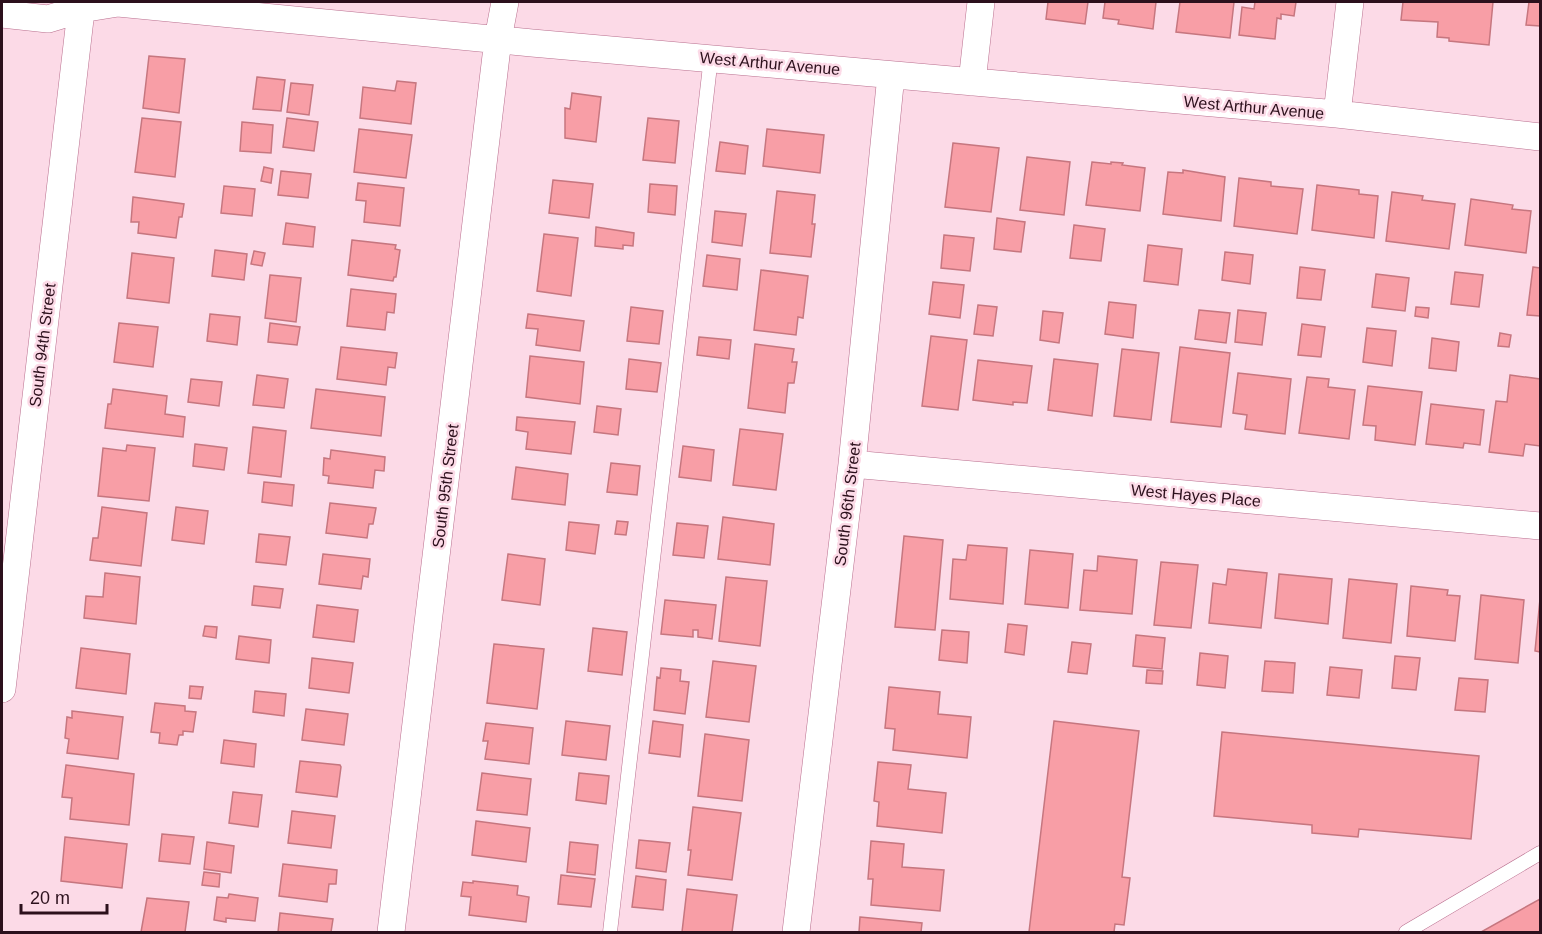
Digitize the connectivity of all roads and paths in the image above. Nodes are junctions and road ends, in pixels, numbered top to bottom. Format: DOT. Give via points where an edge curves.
graph roads {
  1 [pos="505,2"];
  2 [pos="981,2"];
  3 [pos="1350,2"];
  4 [pos="81,5"];
  5 [pos="2,14"];
  6 [pos="498,39"];
  7 [pos="711,57"];
  8 [pos="891,75"];
  9 [pos="972,82"];
  10 [pos="1337,114"];
  11 [pos="1540,137"];
  12 [pos="852,464"];
  13 [pos="1540,526"];
  14 [pos="2,690"];
  15 [pos="1540,853"];
  16 [pos="391,933"];
  17 [pos="610,933"];
  18 [pos="796,933"];
  19 [pos="1406,933"];
  1 -- 6 [label="street, South 95th Street"];
  2 -- 9 [label="street"];
  3 -- 10 [label="street"];
  4 -- 5 [label="street, West Arthur Avenue" via="48,19"];
  4 -- 6 [label="street, West Arthur Avenue" via="118,3"];
  4 -- 14 [label="street, South 94th Street"];
  6 -- 7 [label="street, West Arthur Avenue"];
  6 -- 16 [label="street, South 95th Street"];
  7 -- 8 [label="street, West Arthur Avenue"];
  7 -- 17 [label="lane"];
  8 -- 9 [label="street, West Arthur Avenue"];
  8 -- 12 [label="street, South 96th Street"];
  9 -- 10 [label="street, West Arthur Avenue"];
  10 -- 11 [label="street, West Arthur Avenue"];
  12 -- 13 [label="street, West Hayes Place"];
  12 -- 18 [label="street, South 96th Street"];
  15 -- 19 [label="lane"];
}
